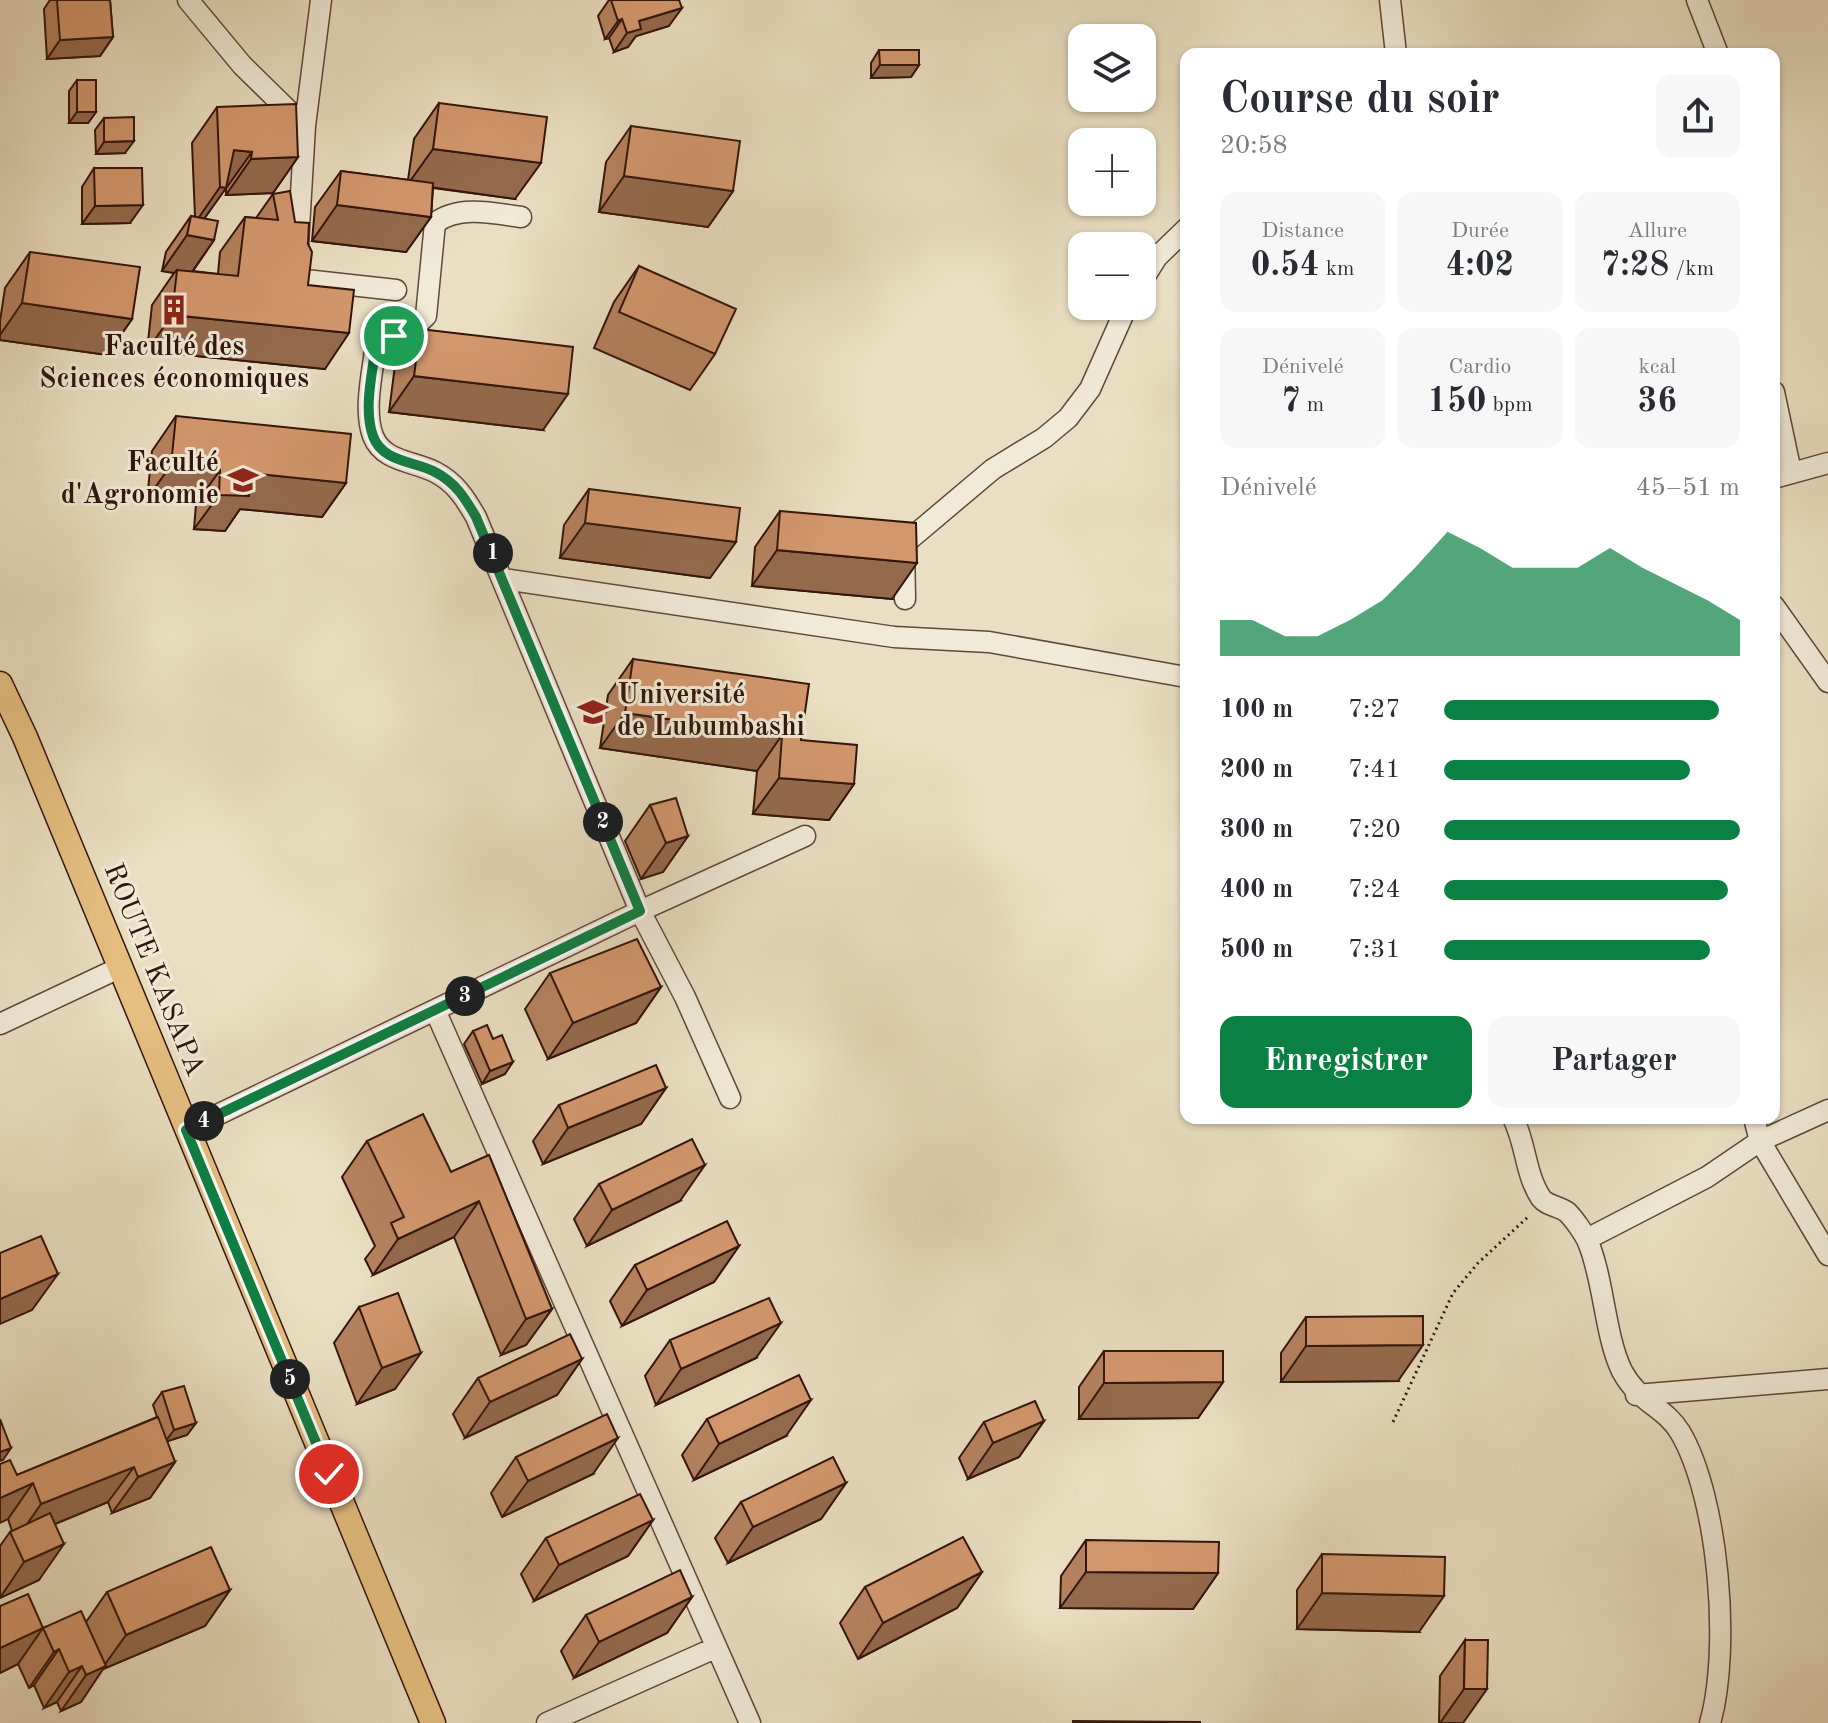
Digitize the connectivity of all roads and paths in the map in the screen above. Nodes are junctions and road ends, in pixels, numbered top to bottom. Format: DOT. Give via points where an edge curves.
graph roads {
  1 [pos="188,0"];
  2 [pos="321,0"];
  3 [pos="1390,0"];
  4 [pos="1697,0"];
  5 [pos="1395,48"];
  6 [pos="1716,48"];
  7 [pos="305,126"];
  8 [pos="521,217"];
  9 [pos="1180,235"];
  10 [pos="1156,259"];
  11 [pos="396,290"];
  12 [pos="1121,320"];
  13 [pos="1780,454"];
  14 [pos="1828,463"];
  15 [pos="1782,475"];
  16 [pos="504,579"];
  17 [pos="905,599"];
  18 [pos="1780,614"];
  19 [pos="1180,676"];
  20 [pos="1828,682"];
  21 [pos="0,684"];
  22 [pos="805,836"];
  23 [pos="640,911"];
  24 [pos="119,968"];
  25 [pos="435,1010"];
  26 [pos="0,1024"];
  27 [pos="730,1098"];
  28 [pos="1828,1110"];
  29 [pos="1516,1124"];
  30 [pos="1756,1124"];
  31 [pos="186,1130"];
  32 [pos="1760,1141"];
  33 [pos="1543,1202"];
  34 [pos="1587,1239"];
  35 [pos="1828,1255"];
  36 [pos="1828,1379"];
  37 [pos="1636,1395"];
  38 [pos="1393,1422"];
  39 [pos="715,1648"];
  40 [pos="433,1723"];
  41 [pos="547,1723"];
  42 [pos="750,1723"];
  43 [pos="1710,1723"];
  1 -- 7 [label="street" via="242,65"];
  2 -- 7 [label="street"];
  3 -- 5 [label="street"];
  4 -- 6 [label="street"];
  7 -- 11 [label="street" via="296,279"];
  8 -- 16 [label="street" via="458,213 435,223 426,316 376,343 370,411 373,438 391,457 434,471 465,498"];
  9 -- 10 [label="street"];
  12 -- 17 [label="street" via="1090,389 1068,418 993,469 904,544"];
  13 -- 15 [label="street"];
  14 -- 15 [label="street"];
  16 -- 19 [label="street" via="894,637 989,642"];
  16 -- 23 [label="street"];
  18 -- 20 [label="street"];
  21 -- 24 [label="main road, ROUTE KASAPA"];
  22 -- 23 [label="street"];
  23 -- 25 [label="street"];
  23 -- 27 [label="street"];
  24 -- 26 [label="street"];
  24 -- 31 [label="main road, ROUTE KASAPA"];
  25 -- 31 [label="street"];
  25 -- 39 [label="street"];
  28 -- 32 [label="street"];
  29 -- 33 [label="street"];
  30 -- 32 [label="street"];
  31 -- 40 [label="main road, ROUTE KASAPA"];
  32 -- 34 [label="street" via="1707,1177"];
  32 -- 35 [label="street"];
  33 -- 34 [label="street" via="1566,1211"];
  33 -- 38 [label="path" via="1453,1293"];
  34 -- 37 [label="street" via="1616,1352"];
  36 -- 37 [label="street"];
  37 -- 43 [label="street" via="1680,1433 1707,1505 1720,1644 1718,1693"];
  39 -- 41 [label="street"];
  39 -- 42 [label="street"];
}
